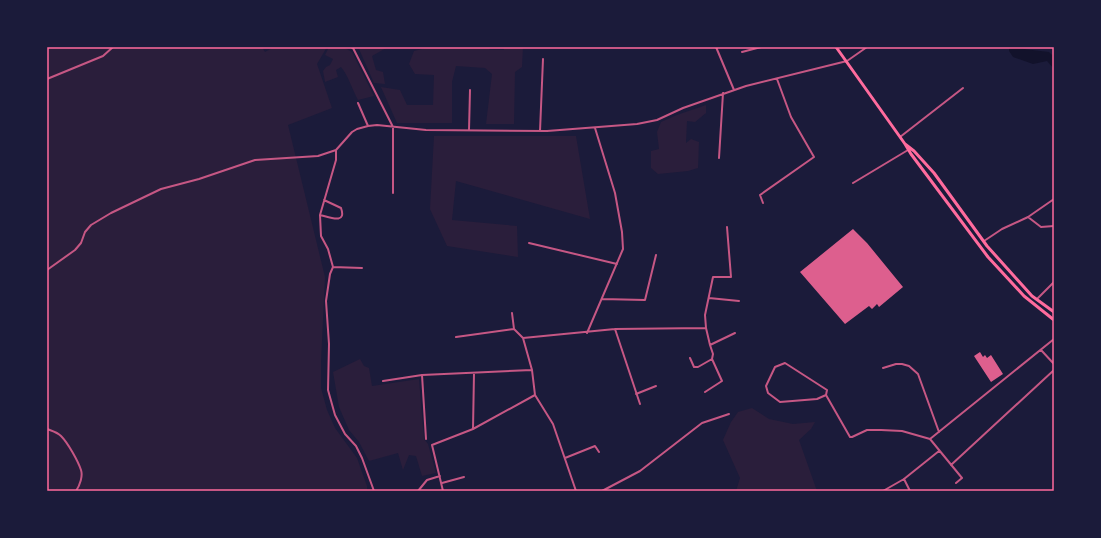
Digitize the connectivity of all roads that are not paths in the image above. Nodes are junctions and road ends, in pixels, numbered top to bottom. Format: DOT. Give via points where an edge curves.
graph roads {
  1 [pos="113,47"];
  2 [pos="351,47"];
  3 [pos="716,47"];
  4 [pos="761,47"];
  5 [pos="836,47"];
  6 [pos="867,47"];
  7 [pos="742,52"];
  8 [pos="543,59"];
  9 [pos="847,61"];
  10 [pos="47,79"];
  11 [pos="777,79"];
  12 [pos="963,88"];
  13 [pos="470,90"];
  14 [pos="734,90"];
  15 [pos="723,93"];
  16 [pos="358,103"];
  17 [pos="368,126"];
  18 [pos="393,128"];
  19 [pos="595,128"];
  20 [pos="469,130"];
  21 [pos="540,131"];
  22 [pos="900,137"];
  23 [pos="905,144"];
  24 [pos="336,150"];
  25 [pos="908,150"];
  26 [pos="719,158"];
  27 [pos="853,183"];
  28 [pos="393,193"];
  29 [pos="1054,199"];
  30 [pos="324,200"];
  31 [pos="763,203"];
  32 [pos="320,215"];
  33 [pos="1028,216"];
  34 [pos="1054,226"];
  35 [pos="727,227"];
  36 [pos="984,241"];
  37 [pos="529,243"];
  38 [pos="656,256"];
  39 [pos="617,264"];
  40 [pos="333,266"];
  41 [pos="362,268"];
  42 [pos="47,270"];
  43 [pos="1054,282"];
  44 [pos="709,298"];
  45 [pos="602,299"];
  46 [pos="1037,299"];
  47 [pos="739,301"];
  48 [pos="1054,312"];
  49 [pos="512,313"];
  50 [pos="1054,320"];
  51 [pos="706,328"];
  52 [pos="514,329"];
  53 [pos="615,329"];
  54 [pos="587,333"];
  55 [pos="735,333"];
  56 [pos="456,336"];
  57 [pos="523,338"];
  58 [pos="1054,339"];
  59 [pos="710,345"];
  60 [pos="1041,350"];
  61 [pos="690,358"];
  62 [pos="712,359"];
  63 [pos="1054,364"];
  64 [pos="883,368"];
  65 [pos="532,370"];
  66 [pos="1054,370"];
  67 [pos="474,373"];
  68 [pos="422,375"];
  69 [pos="383,381"];
  70 [pos="656,386"];
  71 [pos="705,392"];
  72 [pos="636,394"];
  73 [pos="535,395"];
  74 [pos="826,395"];
  75 [pos="640,404"];
  76 [pos="729,414"];
  77 [pos="47,429"];
  78 [pos="473,429"];
  79 [pos="939,432"];
  80 [pos="426,439"];
  81 [pos="930,439"];
  82 [pos="939,450"];
  83 [pos="599,452"];
  84 [pos="565,458"];
  85 [pos="951,465"];
  86 [pos="440,476"];
  87 [pos="464,477"];
  88 [pos="904,479"];
  89 [pos="442,482"];
  90 [pos="956,483"];
  91 [pos="76,491"];
  92 [pos="374,491"];
  93 [pos="418,491"];
  94 [pos="443,491"];
  95 [pos="576,491"];
  96 [pos="602,491"];
  97 [pos="883,491"];
  98 [pos="910,491"];
  1 -- 10 [label="street" via="103,56"];
  2 -- 18 [label="street"];
  3 -- 14 [label="street"];
  4 -- 7 [label="street"];
  5 -- 9 [label="main road"];
  6 -- 9 [label="street"];
  8 -- 21 [label="street"];
  9 -- 11 [label="street"];
  9 -- 22 [label="main road"];
  11 -- 14 [label="street"];
  11 -- 31 [label="street" via="791,117 814,157 760,195"];
  12 -- 22 [label="street"];
  13 -- 20 [label="street"];
  14 -- 15 [label="street"];
  15 -- 19 [label="street" via="656,120"];
  15 -- 26 [label="street"];
  16 -- 17 [label="street"];
  17 -- 18 [label="street"];
  17 -- 24 [label="street" via="352,132"];
  18 -- 20 [label="street"];
  18 -- 28 [label="street"];
  19 -- 21 [label="street"];
  19 -- 39 [label="street" via="615,193 622,232 623,249"];
  20 -- 21 [label="street"];
  22 -- 23 [label="main road"];
  23 -- 25 [label="main road"];
  23 -- 36 [label="main road" via="934,173"];
  24 -- 30 [label="street" via="336,160"];
  24 -- 42 [label="street" via="318,156 255,160 161,189 91,225 84,232 81,243 75,250"];
  25 -- 27 [label="street"];
  25 -- 50 [label="main road" via="988,257 1024,296"];
  29 -- 33 [label="street"];
  30 -- 32 [label="street"];
  30 -- 32 [label="street" via="341,208 342,216 336,219"];
  32 -- 40 [label="street" via="321,236"];
  33 -- 34 [label="street" via="1040,227"];
  33 -- 36 [label="street"];
  35 -- 44 [label="street" via="731,277 713,277"];
  36 -- 46 [label="main road"];
  37 -- 39 [label="street"];
  38 -- 45 [label="street" via="645,300"];
  39 -- 45 [label="street"];
  40 -- 41 [label="street"];
  40 -- 92 [label="street" via="326,300 329,344 328,390 335,415 345,434 356,446"];
  43 -- 46 [label="street"];
  44 -- 47 [label="street"];
  44 -- 51 [label="street" via="705,315"];
  45 -- 54 [label="street"];
  46 -- 48 [label="main road"];
  49 -- 52 [label="street"];
  51 -- 53 [label="street"];
  51 -- 59 [label="street"];
  52 -- 56 [label="street"];
  52 -- 57 [label="street"];
  53 -- 54 [label="street"];
  53 -- 72 [label="street"];
  54 -- 57 [label="street"];
  55 -- 59 [label="street"];
  57 -- 65 [label="street"];
  58 -- 60 [label="street"];
  59 -- 62 [label="street"];
  60 -- 63 [label="street"];
  60 -- 79 [label="street"];
  61 -- 62 [label="street" via="694,367"];
  62 -- 71 [label="street" via="722,381"];
  64 -- 79 [label="street" via="902,364 909,366 918,374"];
  65 -- 67 [label="street"];
  65 -- 73 [label="street"];
  66 -- 85 [label="street"];
  67 -- 68 [label="street"];
  67 -- 78 [label="street"];
  68 -- 69 [label="street"];
  68 -- 80 [label="street"];
  70 -- 72 [label="street"];
  72 -- 75 [label="street"];
  73 -- 78 [label="street"];
  73 -- 84 [label="street" via="553,424"];
  74 -- 74 [label="street" via="827,390 785,363 775,366 766,386 768,393 780,402 817,399"];
  74 -- 81 [label="street" via="850,437 867,430 882,430 902,431"];
  76 -- 96 [label="street" via="702,423 640,471"];
  77 -- 91 [label="street" via="62,437 82,471 81,482"];
  78 -- 86 [label="street" via="432,444"];
  79 -- 81 [label="street"];
  81 -- 82 [label="street"];
  82 -- 85 [label="street"];
  82 -- 88 [label="street"];
  83 -- 84 [label="street" via="595,446"];
  84 -- 95 [label="street"];
  85 -- 90 [label="street" via="962,478"];
  86 -- 89 [label="street"];
  86 -- 93 [label="street" via="427,480"];
  87 -- 89 [label="street"];
  88 -- 97 [label="street"];
  88 -- 98 [label="street"];
  89 -- 94 [label="street"];
}
